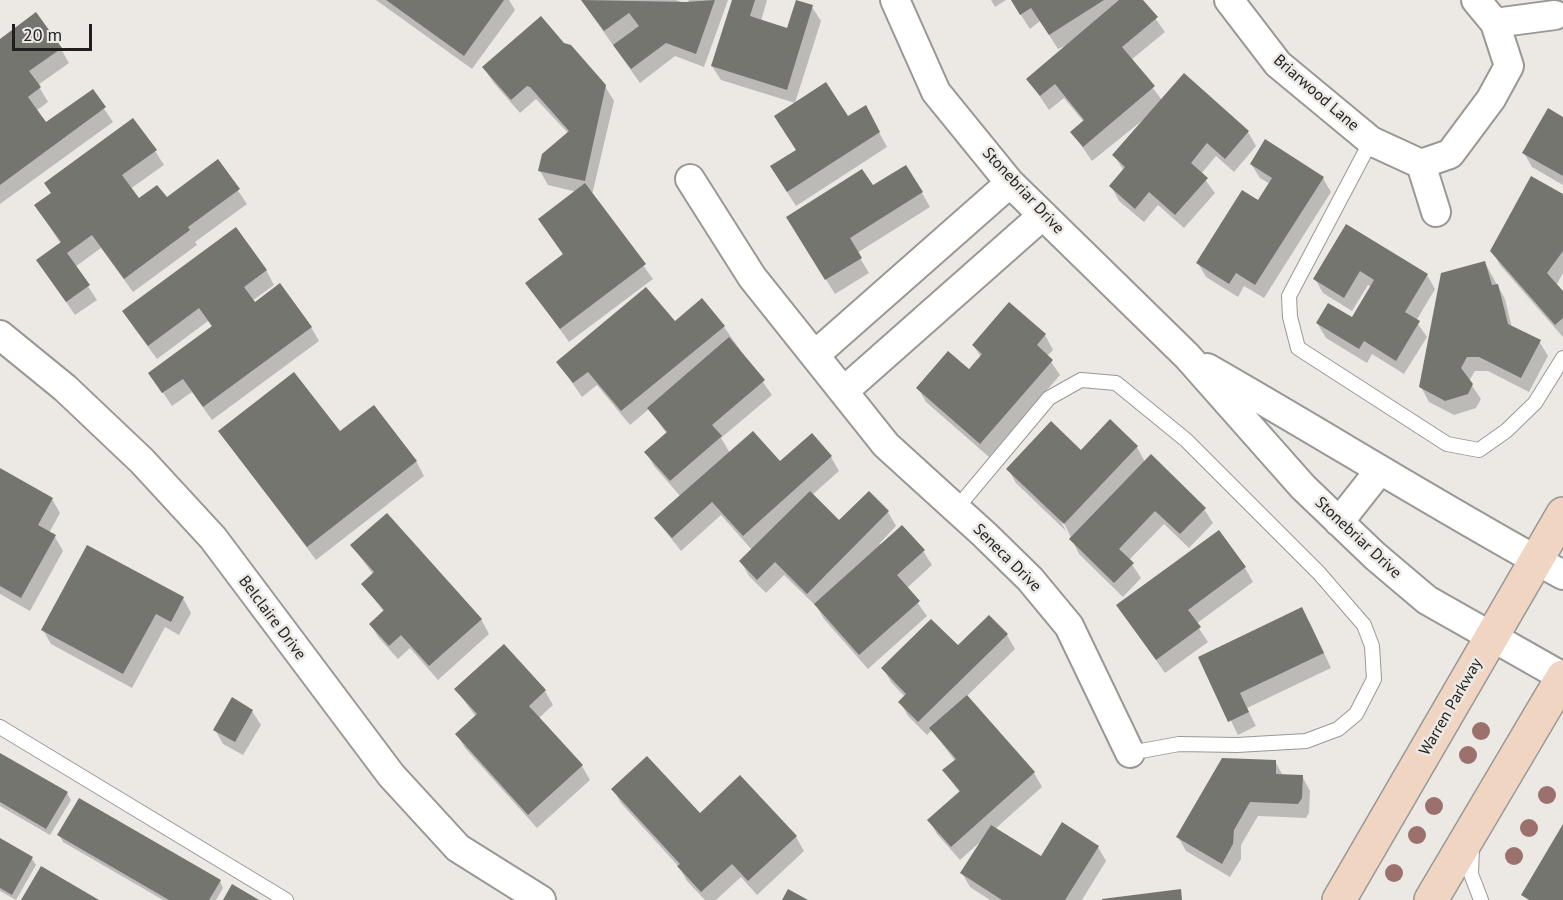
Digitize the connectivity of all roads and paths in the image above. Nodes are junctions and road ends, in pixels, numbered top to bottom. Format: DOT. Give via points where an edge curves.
graph roads {
  1 [pos="895,0"];
  2 [pos="1229,0"];
  3 [pos="1476,0"];
  4 [pos="1555,15"];
  5 [pos="1495,23"];
  6 [pos="1371,141"];
  7 [pos="1421,164"];
  8 [pos="690,179"];
  9 [pos="1010,183"];
  10 [pos="1436,212"];
  11 [pos="1043,215"];
  12 [pos="0,335"];
  13 [pos="816,354"];
  14 [pos="1187,356"];
  15 [pos="1563,358"];
  16 [pos="844,391"];
  17 [pos="1380,470"];
  18 [pos="956,509"];
  19 [pos="1563,514"];
  20 [pos="1339,522"];
  21 [pos="1550,567"];
  22 [pos="1491,637"];
  23 [pos="1563,677"];
  24 [pos="0,727"];
  25 [pos="1130,753"];
  26 [pos="1473,828"];
  27 [pos="286,900"];
  28 [pos="541,900"];
  29 [pos="1339,900"];
  30 [pos="1431,900"];
  31 [pos="1482,900"];
  1 -- 9 [label="street, Stonebriar Drive" via="936,92"];
  2 -- 6 [label="street, Briarwood Lane" via="1278,64"];
  3 -- 5 [label="street"];
  4 -- 5 [label="street"];
  5 -- 7 [label="street" via="1509,66 1491,99 1450,154"];
  6 -- 7 [label="street, Briarwood Lane"];
  6 -- 15 [label="lane" via="1289,296 1298,348 1447,444 1479,450 1536,403"];
  7 -- 10 [label="street"];
  8 -- 13 [label="street, Seneca Drive" via="752,277 796,335"];
  9 -- 11 [label="street, Stonebriar Drive"];
  9 -- 13 [label="street"];
  11 -- 14 [label="street, Stonebriar Drive"];
  11 -- 16 [label="street"];
  12 -- 28 [label="street, Belclaire Drive" via="65,388 142,461 213,538 391,775 458,848"];
  13 -- 16 [label="street, Seneca Drive"];
  14 -- 17 [label="street, Stonebriar Drive"];
  14 -- 20 [label="street, Stonebriar Drive"];
  16 -- 18 [label="street, Seneca Drive" via="886,445"];
  17 -- 20 [label="street"];
  17 -- 21 [label="street, Stonebriar Drive"];
  18 -- 25 [label="street, Seneca Drive" via="1030,579 1069,626"];
  18 -- 25 [label="lane" via="1049,398 1081,380 1116,383 1194,448 1319,573 1364,625 1372,646 1374,679 1356,714 1338,729 1306,741 1179,744"];
  19 -- 21 [label="main road, Warren Parkway"];
  20 -- 22 [label="street, Stonebriar Drive" via="1427,600"];
  21 -- 22 [label="main road, Warren Parkway"];
  22 -- 23 [label="street, Stonebriar Drive"];
  22 -- 29 [label="main road, Warren Parkway"];
  23 -- 26 [label="main road"];
  24 -- 27 [label="lane"];
  26 -- 30 [label="main road"];
  26 -- 31 [label="lane" via="1471,874"];
}
